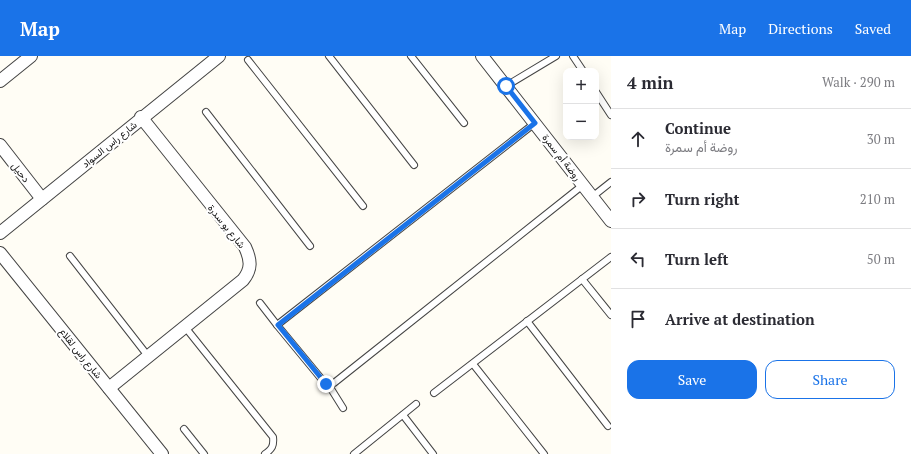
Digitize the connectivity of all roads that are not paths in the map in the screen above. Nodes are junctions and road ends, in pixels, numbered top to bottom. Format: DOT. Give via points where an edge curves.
graph roads {
  1 [pos="31,56"];
  2 [pos="219,56"];
  3 [pos="329,56"];
  4 [pos="411,56"];
  5 [pos="482,56"];
  6 [pos="556,56"];
  7 [pos="573,56"];
  8 [pos="248,60"];
  9 [pos="581,68"];
  10 [pos="0,81"];
  11 [pos="506,86"];
  12 [pos="599,97"];
  13 [pos="206,112"];
  14 [pos="611,115"];
  15 [pos="141,117"];
  16 [pos="464,123"];
  17 [pos="535,123"];
  18 [pos="0,144"];
  19 [pos="414,165"];
  20 [pos="611,182"];
  21 [pos="582,185"];
  22 [pos="592,198"];
  23 [pos="42,199"];
  24 [pos="363,206"];
  25 [pos="611,221"];
  26 [pos="0,233"];
  27 [pos="310,246"];
  28 [pos="0,253"];
  29 [pos="70,256"];
  30 [pos="611,256"];
  31 [pos="582,279"];
  32 [pos="260,303"];
  33 [pos="611,315"];
  34 [pos="527,321"];
  35 [pos="278,325"];
  36 [pos="185,327"];
  37 [pos="148,356"];
  38 [pos="473,364"];
  39 [pos="328,384"];
  40 [pos="109,388"];
  41 [pos="434,393"];
  42 [pos="416,404"];
  43 [pos="343,408"];
  44 [pos="403,415"];
  45 [pos="608,426"];
  46 [pos="184,429"];
  47 [pos="162,454"];
  48 [pos="204,454"];
  49 [pos="265,454"];
  50 [pos="354,454"];
  51 [pos="433,454"];
  52 [pos="544,454"];
  1 -- 10 [label="street"];
  2 -- 15 [label="street, شارع راس السواد"];
  3 -- 19 [label="lane"];
  4 -- 16 [label="lane"];
  5 -- 11 [label="street, روضة أم سمرة"];
  6 -- 11 [label="lane"];
  7 -- 9 [label="lane"];
  8 -- 24 [label="lane"];
  11 -- 17 [label="street, روضة أم سمرة"];
  12 -- 14 [label="lane"];
  13 -- 27 [label="lane"];
  15 -- 23 [label="street, شارع راس السواد"];
  15 -- 36 [label="street, شارع بو سدرة" via="245,246 251,262 243,280"];
  17 -- 21 [label="street, روضة أم سمرة"];
  17 -- 35 [label="lane"];
  18 -- 23 [label="street, دحيل"];
  20 -- 22 [label="lane"];
  21 -- 22 [label="street, روضة أم سمرة"];
  21 -- 39 [label="lane" via="336,382"];
  22 -- 25 [label="street, روضة أم سمرة"];
  23 -- 26 [label="street, شارع راس السواد"];
  28 -- 40 [label="street, شارع راس لقلاع"];
  29 -- 37 [label="lane"];
  30 -- 31 [label="lane"];
  31 -- 33 [label="lane"];
  31 -- 34 [label="lane"];
  32 -- 35 [label="lane"];
  34 -- 38 [label="lane"];
  34 -- 45 [label="lane"];
  35 -- 39 [label="lane" via="322,381"];
  36 -- 37 [label="street, شارع بو سدرة"];
  36 -- 49 [label="lane" via="272,438 274,444"];
  37 -- 40 [label="street, شارع بو سدرة"];
  38 -- 41 [label="lane"];
  38 -- 52 [label="lane"];
  39 -- 43 [label="lane"];
  40 -- 47 [label="street, شارع راس لقلاع"];
  42 -- 44 [label="lane"];
  44 -- 50 [label="lane"];
  44 -- 51 [label="lane"];
  46 -- 48 [label="lane"];
}
